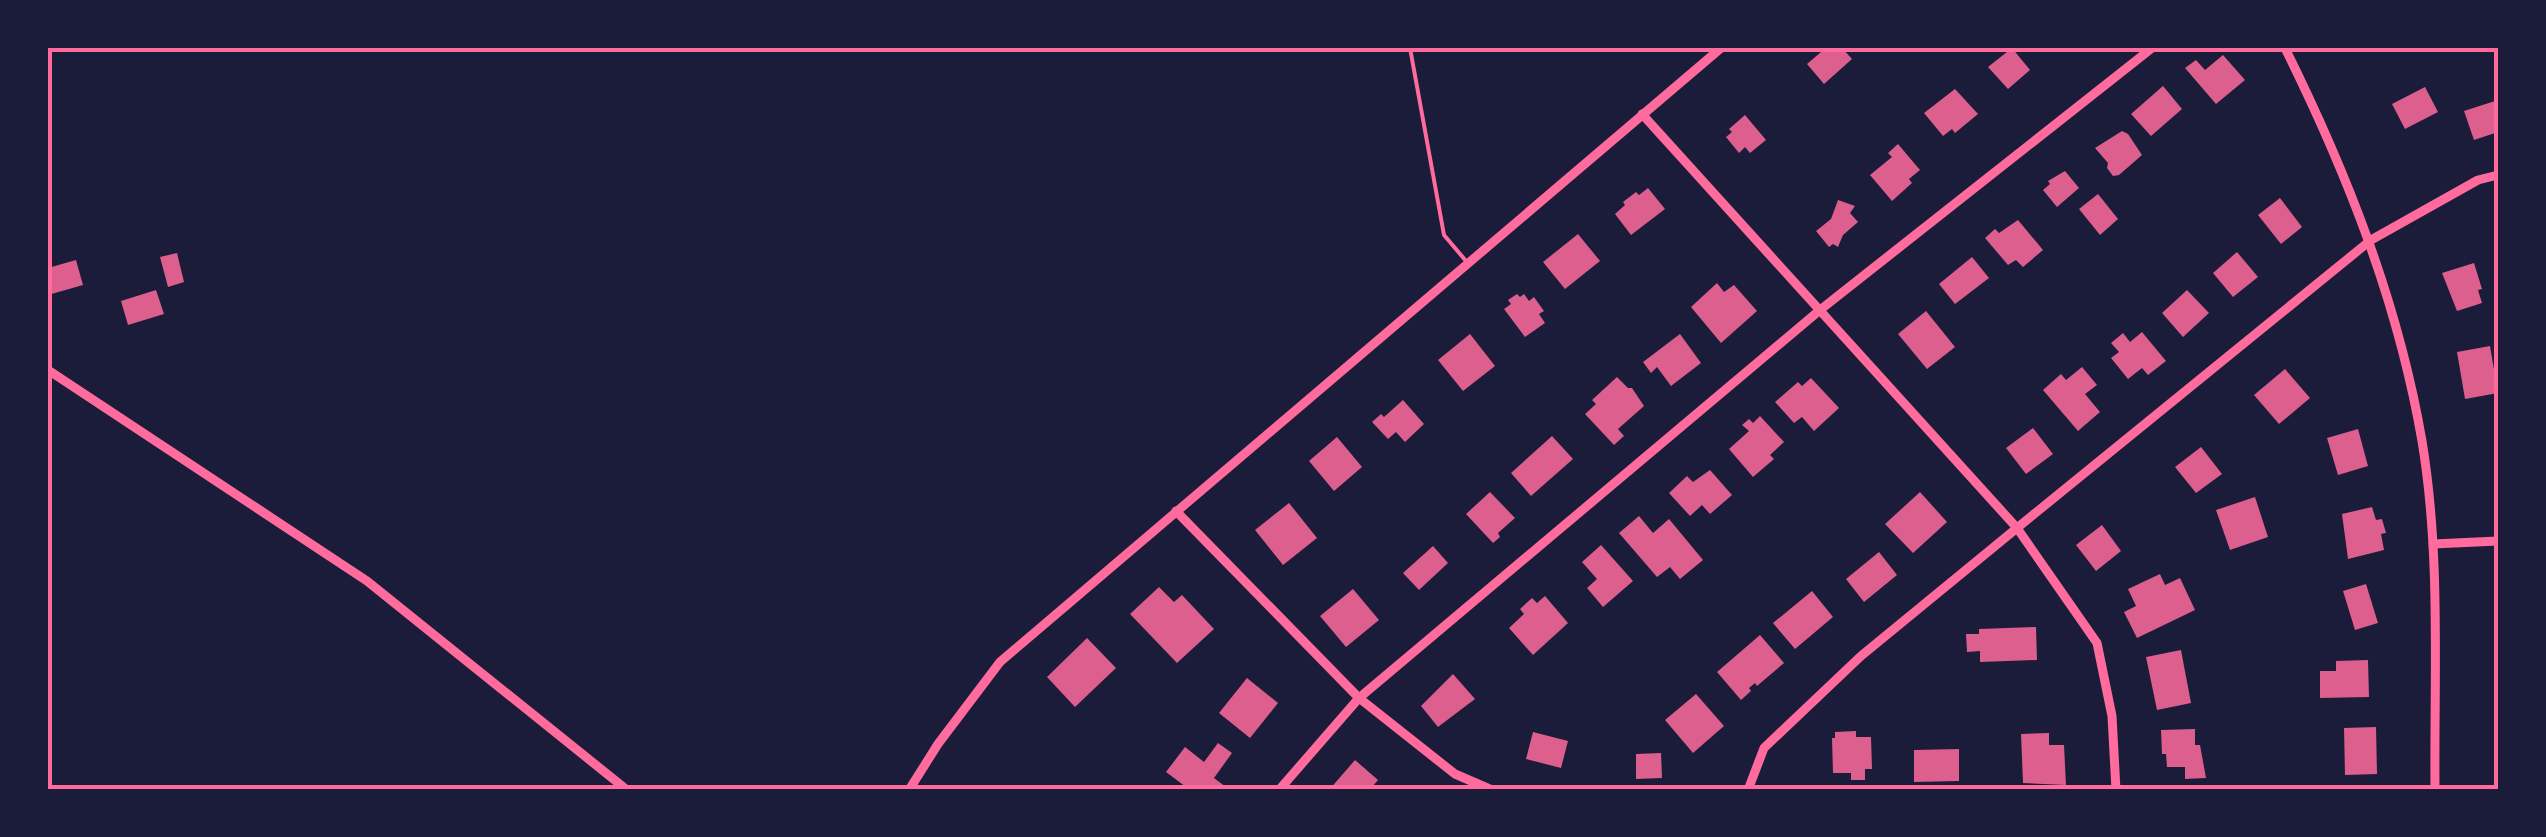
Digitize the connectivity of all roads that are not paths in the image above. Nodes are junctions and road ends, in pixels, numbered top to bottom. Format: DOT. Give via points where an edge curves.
graph roads {
  1 [pos="1410,48"];
  2 [pos="1721,48"];
  3 [pos="2152,48"];
  4 [pos="2285,48"];
  5 [pos="1642,114"];
  6 [pos="2498,174"];
  7 [pos="2370,240"];
  8 [pos="1467,262"];
  9 [pos="1820,310"];
  10 [pos="48,370"];
  11 [pos="1176,511"];
  12 [pos="2018,528"];
  13 [pos="2498,542"];
  14 [pos="2433,544"];
  15 [pos="1359,698"];
  16 [pos="627,790"];
  17 [pos="909,790"];
  18 [pos="1280,790"];
  19 [pos="1492,790"];
  20 [pos="1748,790"];
  21 [pos="2116,790"];
  22 [pos="2434,790"];
  1 -- 8 [label="lane" via="1444,235"];
  2 -- 5 [label="street"];
  3 -- 9 [label="street"];
  4 -- 7 [label="street"];
  5 -- 8 [label="street"];
  5 -- 9 [label="street"];
  6 -- 7 [label="street"];
  7 -- 12 [label="street"];
  7 -- 14 [label="street" via="2402,345"];
  8 -- 11 [label="street"];
  9 -- 12 [label="street"];
  9 -- 15 [label="street"];
  10 -- 16 [label="street" via="367,581"];
  11 -- 15 [label="street"];
  11 -- 17 [label="street" via="1000,662"];
  12 -- 20 [label="street" via="1861,656 1764,748"];
  12 -- 21 [label="street" via="2097,643 2112,716"];
  13 -- 14 [label="street"];
  14 -- 22 [label="street"];
  15 -- 18 [label="street"];
  15 -- 19 [label="street" via="1455,774"];
}
